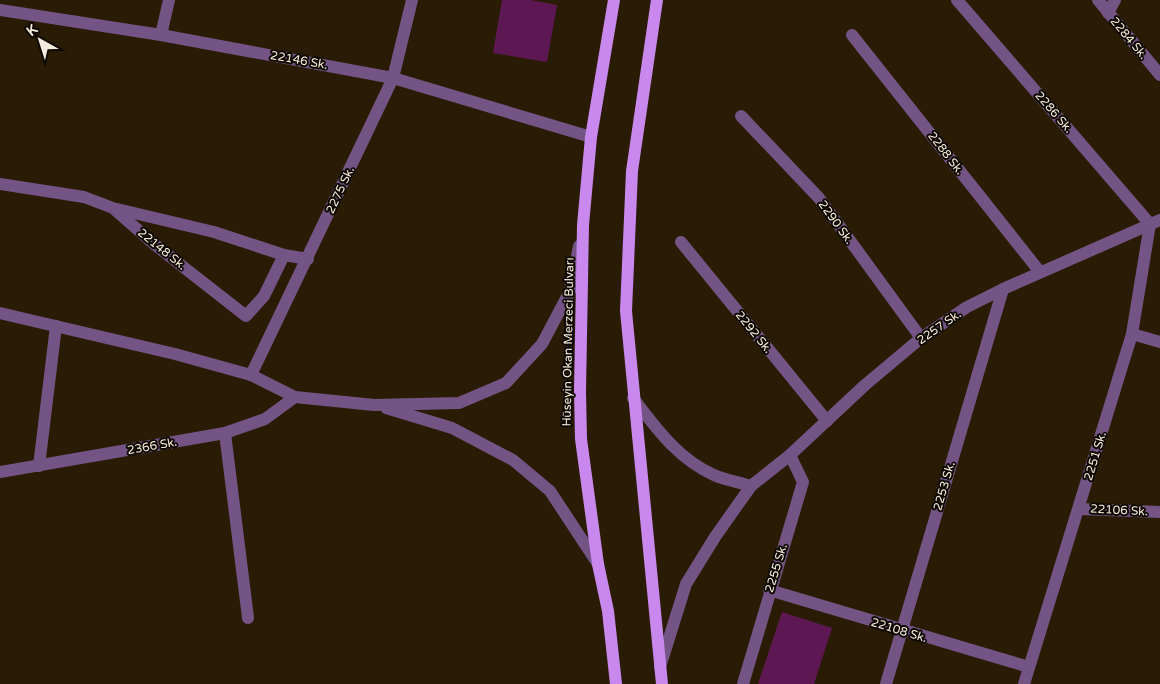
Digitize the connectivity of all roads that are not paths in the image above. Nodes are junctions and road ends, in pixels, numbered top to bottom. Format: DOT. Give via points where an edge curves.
graph roads {
  1 [pos="169,0"];
  2 [pos="412,0"];
  3 [pos="614,0"];
  4 [pos="656,0"];
  5 [pos="957,0"];
  6 [pos="1098,0"];
  7 [pos="1115,0"];
  8 [pos="0,10"];
  9 [pos="1108,13"];
  10 [pos="161,35"];
  11 [pos="852,35"];
  12 [pos="1160,75"];
  13 [pos="393,78"];
  14 [pos="741,116"];
  15 [pos="591,137"];
  16 [pos="0,184"];
  17 [pos="113,208"];
  18 [pos="1155,222"];
  19 [pos="583,225"];
  20 [pos="681,242"];
  21 [pos="284,255"];
  22 [pos="308,259"];
  23 [pos="1040,272"];
  24 [pos="1002,289"];
  25 [pos="0,313"];
  26 [pos="56,326"];
  27 [pos="1132,334"];
  28 [pos="921,338"];
  29 [pos="1160,342"];
  30 [pos="251,375"];
  31 [pos="295,397"];
  32 [pos="634,398"];
  33 [pos="374,405"];
  34 [pos="827,422"];
  35 [pos="225,433"];
  36 [pos="790,455"];
  37 [pos="38,466"];
  38 [pos="0,472"];
  39 [pos="751,486"];
  40 [pos="1079,509"];
  41 [pos="1160,512"];
  42 [pos="598,564"];
  43 [pos="769,590"];
  44 [pos="248,618"];
  45 [pos="902,631"];
  46 [pos="660,666"];
  47 [pos="1030,667"];
  48 [pos="616,684"];
  49 [pos="662,684"];
  50 [pos="743,684"];
  51 [pos="886,684"];
  52 [pos="1024,684"];
  1 -- 10 [label="street"];
  2 -- 13 [label="street, 2275 Sk."];
  3 -- 15 [label="main road, Hüseyin Okan Merzeci Bulvarı"];
  4 -- 32 [label="main road" via="632,171 626,311"];
  5 -- 18 [label="street, 2286 Sk."];
  6 -- 9 [label="street, 2284 Sk."];
  7 -- 9 [label="street"];
  8 -- 10 [label="street, 22146 Sk."];
  9 -- 12 [label="street, 2284 Sk."];
  10 -- 13 [label="street, 22146 Sk."];
  11 -- 23 [label="street, 2288 Sk."];
  13 -- 15 [label="street, 22146 Sk."];
  13 -- 22 [label="street, 2275 Sk."];
  14 -- 28 [label="street, 2290 Sk." via="819,198"];
  15 -- 19 [label="main road, Hüseyin Okan Merzeci Bulvarı"];
  16 -- 17 [label="street, 22148 Sk." via="84,197"];
  17 -- 21 [label="street" via="214,232"];
  17 -- 21 [label="street, 22148 Sk." via="246,316 264,296"];
  18 -- 23 [label="street, 2257 Sk."];
  18 -- 27 [label="street, 2251 Sk."];
  19 -- 33 [label="street" via="570,291 542,344 506,383 459,403"];
  19 -- 42 [label="main road, Hüseyin Okan Merzeci Bulvarı" via="581,439"];
  20 -- 34 [label="street, 2292 Sk."];
  21 -- 22 [label="street"];
  22 -- 30 [label="street, 2275 Sk."];
  23 -- 24 [label="street, 2257 Sk."];
  24 -- 28 [label="street, 2257 Sk."];
  24 -- 45 [label="street, 2253 Sk."];
  25 -- 26 [label="street"];
  26 -- 30 [label="street"];
  26 -- 37 [label="street"];
  27 -- 29 [label="street"];
  27 -- 40 [label="street, 2251 Sk."];
  28 -- 34 [label="street, 2257 Sk." via="864,385"];
  30 -- 31 [label="street"];
  31 -- 33 [label="street"];
  31 -- 35 [label="street, 2366 Sk." via="265,419"];
  32 -- 39 [label="street" via="662,436 688,459 714,475"];
  32 -- 46 [label="main road"];
  33 -- 42 [label="street" via="452,428 512,460 550,492"];
  34 -- 36 [label="street, 2257 Sk."];
  35 -- 37 [label="street, 2366 Sk."];
  35 -- 44 [label="street"];
  36 -- 39 [label="street, 2257 Sk."];
  36 -- 43 [label="street, 2255 Sk." via="803,482"];
  37 -- 38 [label="street, 2366 Sk."];
  39 -- 46 [label="street, 2257 Sk." via="686,584"];
  40 -- 41 [label="street, 22106 Sk."];
  40 -- 47 [label="street, 2251 Sk."];
  42 -- 48 [label="main road, Hüseyin Okan Merzeci Bulvarı" via="608,611"];
  43 -- 45 [label="street, 22108 Sk."];
  43 -- 50 [label="street, 2255 Sk."];
  45 -- 47 [label="street, 22108 Sk."];
  45 -- 51 [label="street, 2253 Sk."];
  46 -- 49 [label="main road"];
  47 -- 52 [label="street, 2251 Sk."];
}
